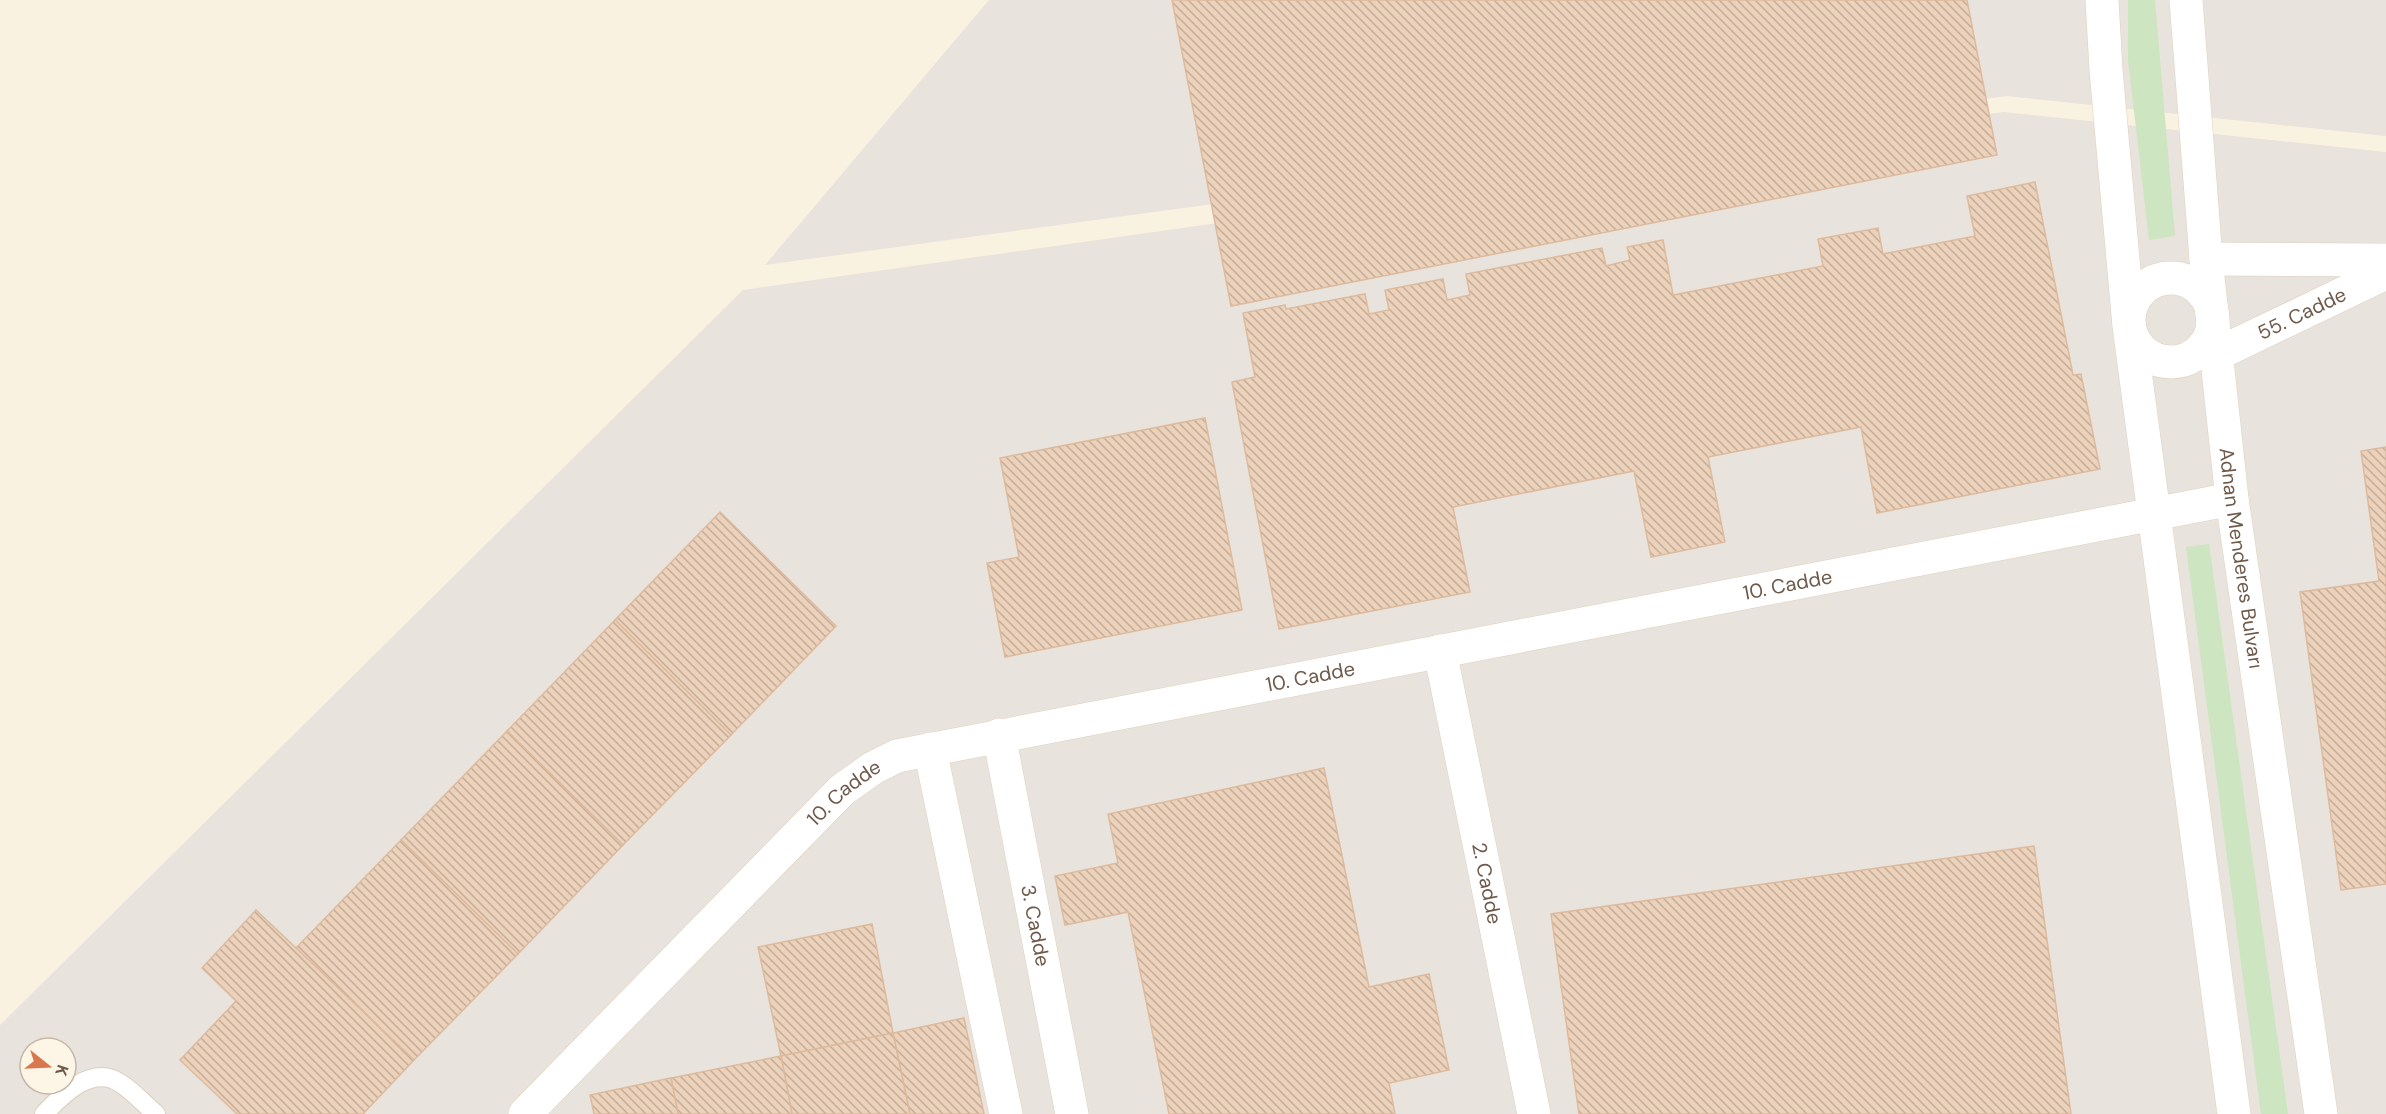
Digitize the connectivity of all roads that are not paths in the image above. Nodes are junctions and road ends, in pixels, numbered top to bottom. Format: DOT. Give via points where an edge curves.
graph roads {
  1 [pos="2102,0"];
  2 [pos="2186,0"];
  3 [pos="2206,259"];
  4 [pos="2386,260"];
  5 [pos="2386,273"];
  6 [pos="2213,315"];
  7 [pos="2129,326"];
  8 [pos="2217,354"];
  9 [pos="2232,499"];
  10 [pos="2154,515"];
  11 [pos="1440,651"];
  12 [pos="999,735"];
  13 [pos="930,749"];
  14 [pos="556,1082"];
  15 [pos="44,1114"];
  16 [pos="156,1114"];
  17 [pos="525,1114"];
  18 [pos="562,1114"];
  19 [pos="1006,1114"];
  20 [pos="1072,1114"];
  21 [pos="1534,1114"];
  22 [pos="2234,1114"];
  23 [pos="2321,1114"];
  1 -- 7 [label="street"];
  2 -- 3 [label="street, Adnan Menderes Bulvarı"];
  3 -- 4 [label="street, 55. Cadde"];
  3 -- 6 [label="street, Adnan Menderes Bulvarı"];
  5 -- 8 [label="street, 55. Cadde"];
  6 -- 7 [label="street" via="2207,343 2197,354 2169,363 2142,352"];
  6 -- 7 [label="street" via="2210,302 2197,287 2179,278 2166,278 2142,289 2129,312"];
  6 -- 8 [label="street, Adnan Menderes Bulvarı"];
  7 -- 10 [label="street"];
  8 -- 9 [label="street, Adnan Menderes Bulvarı"];
  9 -- 10 [label="street, 10. Cadde"];
  9 -- 23 [label="street, Adnan Menderes Bulvarı"];
  10 -- 11 [label="street, 10. Cadde"];
  10 -- 22 [label="street"];
  11 -- 12 [label="street, 10. Cadde"];
  11 -- 21 [label="street, 2. Cadde"];
  12 -- 13 [label="street, 10. Cadde"];
  12 -- 20 [label="street, 3. Cadde"];
  13 -- 14 [label="street, 10. Cadde" via="897,756 842,790"];
  13 -- 19 [label="street"];
  14 -- 17 [label="street, 10. Cadde"];
  14 -- 18 [label="street"];
  15 -- 16 [label="lane" via="74,1085 98,1077 118,1082"];
}
